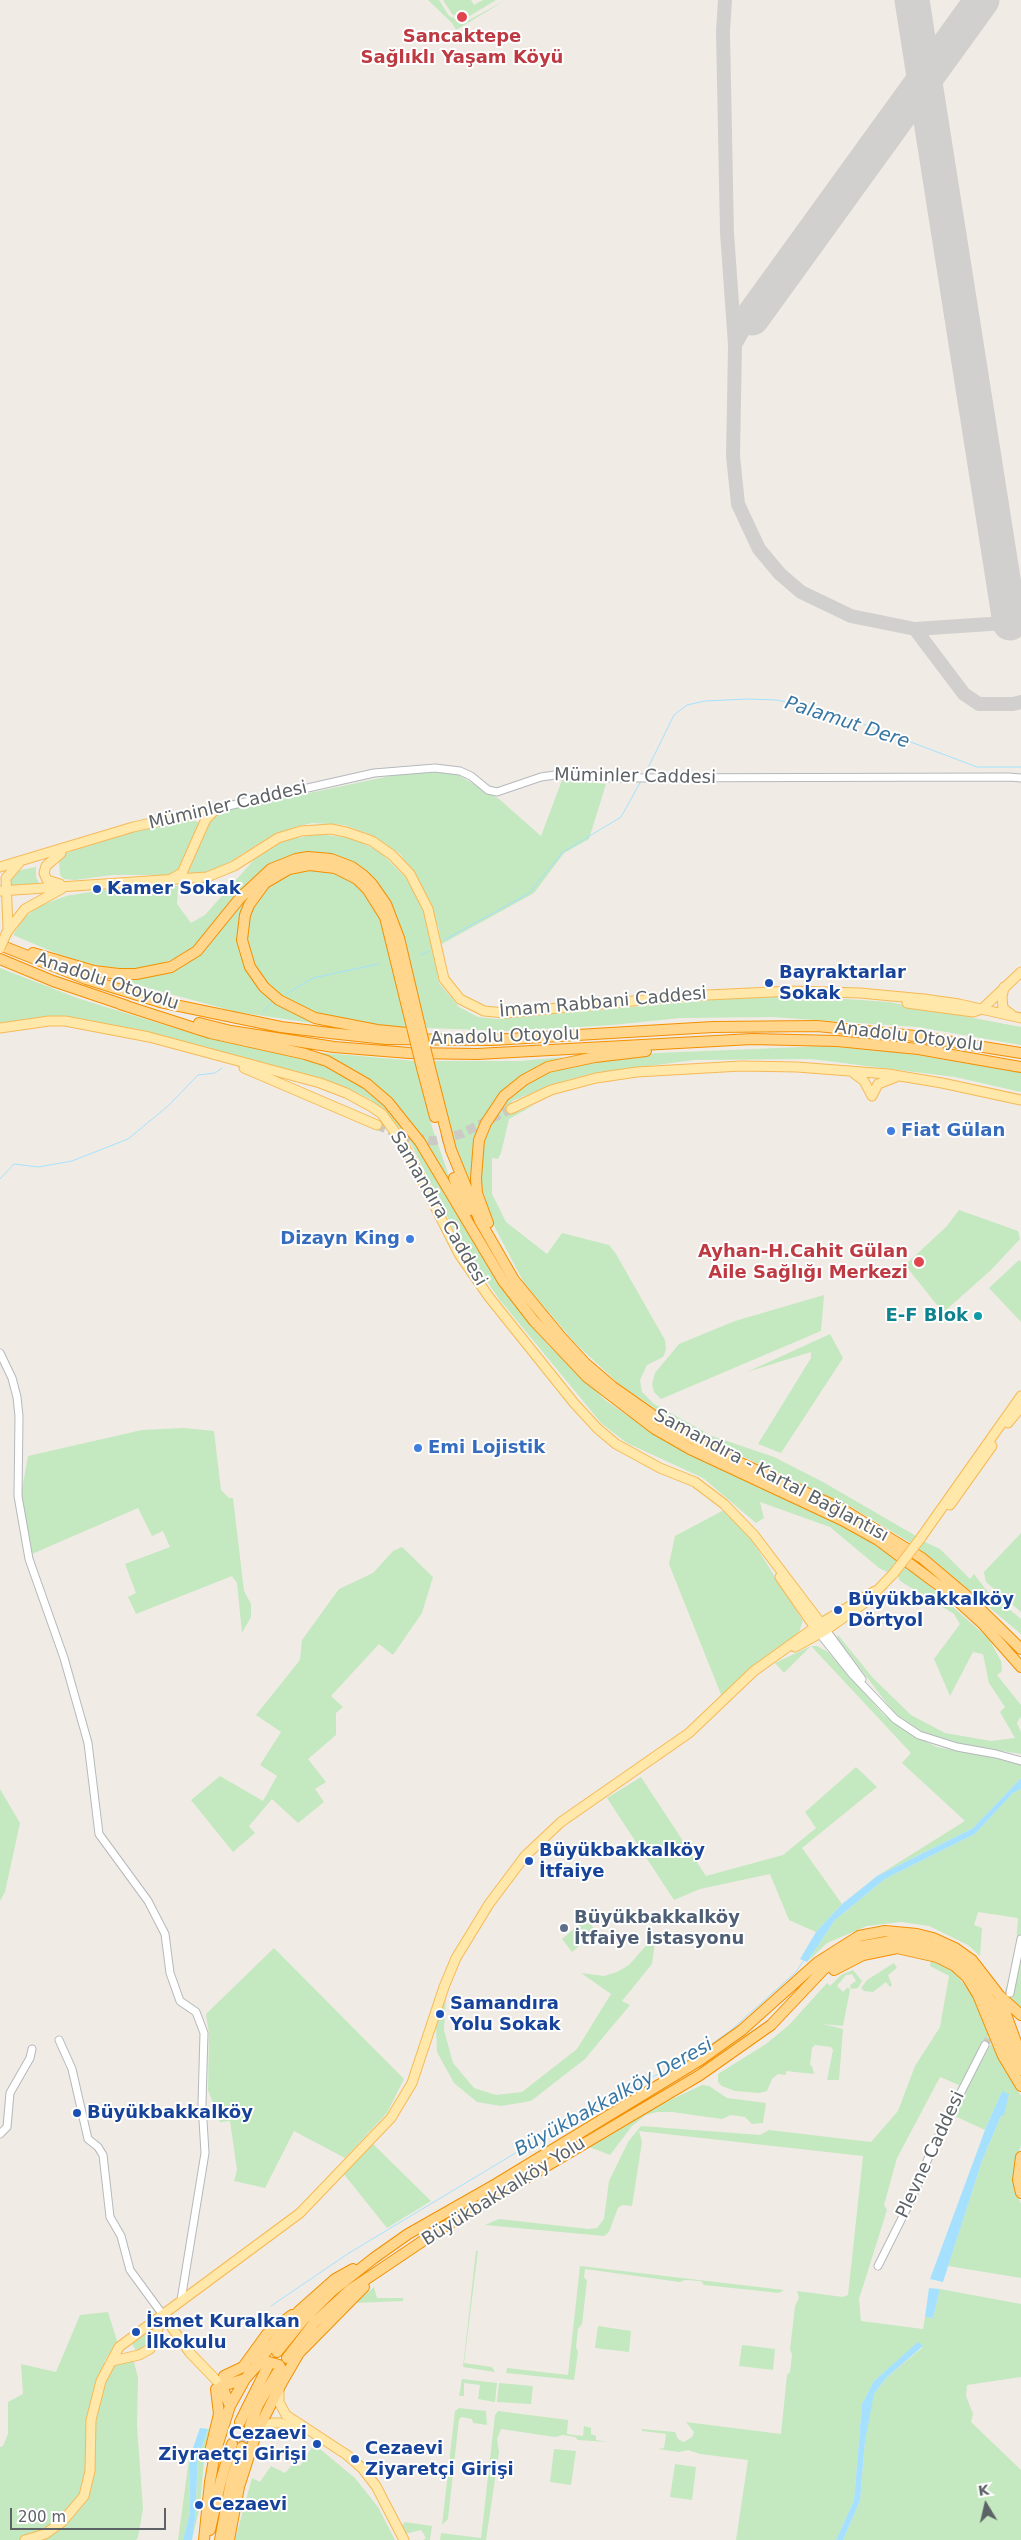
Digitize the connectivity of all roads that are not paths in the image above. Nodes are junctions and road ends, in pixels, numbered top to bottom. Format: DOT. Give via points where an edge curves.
graph roads {
  1 [pos="1021,778"];
  2 [pos="219,808"];
  3 [pos="190,814"];
  4 [pos="203,824"];
  5 [pos="67,848"];
  6 [pos="21,862"];
  7 [pos="0,867"];
  8 [pos="184,868"];
  9 [pos="198,879"];
  10 [pos="166,881"];
  11 [pos="70,885"];
  12 [pos="3,891"];
  13 [pos="0,905"];
  14 [pos="9,919"];
  15 [pos="7,932"];
  16 [pos="0,945"];
  17 [pos="0,959"];
  18 [pos="1021,972"];
  19 [pos="1004,987"];
  20 [pos="120,1004"];
  21 [pos="982,1009"];
  22 [pos="1017,1017"];
  23 [pos="416,1027"];
  24 [pos="0,1028"];
  25 [pos="149,1037"];
  26 [pos="546,1038"];
  27 [pos="837,1041"];
  28 [pos="1021,1053"];
  29 [pos="1021,1067"];
  30 [pos="426,1068"];
  31 [pos="851,1070"];
  32 [pos="899,1076"];
  33 [pos="1021,1100"];
  34 [pos="511,1108"];
  35 [pos="377,1125"];
  36 [pos="513,1293"];
  37 [pos="527,1296"];
  38 [pos="0,1353"];
  39 [pos="1021,1396"];
  40 [pos="1021,1407"];
  41 [pos="994,1437"];
  42 [pos="821,1629"];
  43 [pos="1021,1648"];
  44 [pos="1021,1667"];
  45 [pos="1021,1762"];
  46 [pos="1021,1939"];
  47 [pos="1010,1993"];
  48 [pos="999,1995"];
  49 [pos="796,2000"];
  50 [pos="1021,2015"];
  51 [pos="59,2040"];
  52 [pos="985,2045"];
  53 [pos="32,2048"];
  54 [pos="1021,2056"];
  55 [pos="1021,2070"];
  56 [pos="1021,2086"];
  57 [pos="0,2134"];
  58 [pos="1021,2157"];
  59 [pos="1021,2194"];
  60 [pos="374,2258"];
  61 [pos="878,2266"];
  62 [pos="382,2270"];
  63 [pos="181,2300"];
  64 [pos="299,2311"];
  65 [pos="163,2315"];
  66 [pos="124,2343"];
  67 [pos="278,2352"];
  68 [pos="132,2356"];
  69 [pos="287,2358"];
  70 [pos="112,2361"];
  71 [pos="257,2364"];
  72 [pos="268,2366"];
  73 [pos="277,2373"];
  74 [pos="245,2378"];
  75 [pos="221,2384"];
  76 [pos="281,2384"];
  77 [pos="230,2406"];
  78 [pos="240,2422"];
  79 [pos="225,2426"];
  80 [pos="253,2430"];
  81 [pos="210,2482"];
  82 [pos="25,2540"];
  83 [pos="204,2540"];
  84 [pos="208,2540"];
  85 [pos="220,2540"];
  86 [pos="229,2540"];
  87 [pos="399,2540"];
  88 [pos="404,2540"];
  1 -- 2 [label="street, Müminler Caddesi" via="612,778 555,775 541,776 497,792 488,790 460,771 435,768 374,773"];
  2 -- 3 [label="main road, Müminler Caddesi"];
  2 -- 4 [label="main road"];
  3 -- 4 [label="main road" via="200,816"];
  3 -- 5 [label="main road, Müminler Caddesi" via="133,827"];
  4 -- 8 [label="main road"];
  5 -- 6 [label="main road, Müminler Caddesi"];
  5 -- 11 [label="main road" via="50,860 44,873 52,882"];
  6 -- 7 [label="main road, Müminler Caddesi"];
  6 -- 12 [label="main road" via="8,874"];
  8 -- 9 [label="main road" via="186,876"];
  8 -- 10 [label="main road" via="179,876"];
  9 -- 10 [label="main road, İmam Rabbani Caddesi"];
  9 -- 21 [label="main road, İmam Rabbani Caddesi" via="226,871 271,841 301,831 339,830 372,841 401,864 420,890 428,909 441,971 452,993 475,1008 492,1013 744,992 860,993 952,1010 973,1012"];
  10 -- 11 [label="main road, İmam Rabbani Caddesi"];
  11 -- 12 [label="main road, İmam Rabbani Caddesi"];
  11 -- 15 [label="main road" via="25,908"];
  12 -- 14 [label="main road"];
  13 -- 14 [label="main road"];
  14 -- 15 [label="main road"];
  15 -- 16 [label="main road, bridge"];
  16 -- 23 [label="highway" via="94,971 153,972 171,967 197,950 240,898 271,869 302,858 331,859 363,875 386,904 399,938"];
  16 -- 26 [label="highway, Anadolu Otoyolu" via="86,979 152,1000 281,1027 386,1039"];
  17 -- 20 [label="highway, Anadolu Otoyolu"];
  18 -- 19 [label="main road"];
  19 -- 21 [label="main road"];
  19 -- 22 [label="main road" via="1003,1008"];
  20 -- 27 [label="highway, Anadolu Otoyolu" via="231,1031 334,1047 409,1053 476,1054 752,1039"];
  20 -- 36 [label="highway" via="210,1033 327,1061 368,1084 388,1102 420,1142 475,1237"];
  21 -- 22 [label="main road"];
  23 -- 26 [label="highway" via="384,917 368,890 357,879 335,868 310,865 289,869 266,884 255,896 245,915 243,948 250,967 264,987 295,1009 315,1018 377,1030"];
  23 -- 30 [label="highway, bridge"];
  24 -- 25 [label="main road" via="49,1021"];
  25 -- 35 [label="main road" via="257,1072"];
  25 -- 42 [label="main road, Samandıra Caddesi" via="320,1083 346,1093 382,1114 411,1157 459,1254 489,1298 574,1403 616,1444 660,1468 695,1482 724,1504 742,1523"];
  26 -- 28 [label="highway, Anadolu Otoyolu" via="713,1027 817,1026 925,1037"];
  27 -- 29 [label="highway, Anadolu Otoyolu" via="964,1056"];
  27 -- 37 [label="highway" via="612,1054 548,1067 516,1086 504,1096 486,1123 479,1140 476,1178 477,1193 486,1219"];
  30 -- 36 [label="highway" via="445,1153 461,1195"];
  30 -- 37 [label="highway" via="451,1150 470,1198 502,1261"];
  31 -- 32 [label="main road"];
  31 -- 32 [label="main road" via="869,1087 872,1096 878,1084"];
  31 -- 34 [label="main road" via="741,1066 676,1069 596,1078 551,1090"];
  32 -- 33 [label="main road"];
  36 -- 44 [label="highway, Samandıra - Kartal Bağlantısı" via="560,1351 620,1404 690,1449 878,1540 949,1593 983,1624"];
  37 -- 43 [label="highway, Samandıra - Kartal Bağlantısı" via="585,1363 639,1406 715,1450 873,1527 945,1577"];
  38 -- 63 [label="street" via="17,1397 18,1496 29,1559 64,1658 88,1743 99,1834 165,1934 170,1974 180,2001 196,2012 204,2033 202,2104 206,2153"];
  39 -- 41 [label="main road"];
  40 -- 41 [label="main road"];
  41 -- 42 [label="main road, bridge" via="963,1489 894,1573 875,1591"];
  42 -- 45 [label="street" via="895,1719 919,1735"];
  42 -- 63 [label="main road" via="768,1660 694,1729 548,1833 525,1856 489,1904 456,1958 412,2083 384,2128 300,2213"];
  46 -- 47 [label="street"];
  48 -- 50 [label="highway"];
  48 -- 54 [label="highway, Büyükbakkalköy Yolu"];
  48 -- 60 [label="highway, Büyükbakkalköy Yolu" via="972,1960 933,1938 898,1931 859,1936 818,1962 742,2030 700,2060 408,2234"];
  49 -- 55 [label="highway, Büyükbakkalköy Yolu" via="824,1969 857,1947 891,1941 924,1945 967,1967 980,1982"];
  49 -- 56 [label="highway" via="844,1963 863,1954 897,1948 937,1957 967,1977 978,1995 1003,2056"];
  49 -- 62 [label="highway, Büyükbakkalköy Yolu" via="771,2025 700,2075 442,2228"];
  51 -- 65 [label="street" via="72,2068 88,2139 103,2155 110,2216 121,2236 130,2270"];
  52 -- 61 [label="street, Plevne Caddesi"];
  53 -- 57 [label="street" via="30,2058 10,2094 7,2126"];
  58 -- 59 [label="highway" via="1018,2180"];
  60 -- 64 [label="highway" via="334,2279"];
  60 -- 67 [label="highway, Büyükbakkalköy Yolu" via="332,2291"];
  62 -- 69 [label="highway, Büyükbakkalköy Yolu" via="329,2307"];
  62 -- 76 [label="highway" via="299,2353"];
  63 -- 65 [label="main road"];
  64 -- 71 [label="highway"];
  64 -- 75 [label="highway" via="267,2334 243,2367"];
  65 -- 66 [label="main road"];
  65 -- 68 [label="main road" via="150,2348 145,2353"];
  65 -- 75 [label="main road" via="190,2353"];
  66 -- 68 [label="main road"];
  66 -- 70 [label="main road"];
  68 -- 70 [label="main road"];
  70 -- 82 [label="main road" via="101,2381 91,2420 90,2471 84,2496 62,2522 45,2534"];
  71 -- 74 [label="highway"];
  71 -- 76 [label="highway" via="262,2360 279,2365"];
  72 -- 78 [label="highway"];
  73 -- 80 [label="highway" via="258,2405"];
  74 -- 75 [label="highway"];
  74 -- 77 [label="highway"];
  75 -- 77 [label="highway"];
  75 -- 81 [label="highway" via="220,2408 207,2463"];
  76 -- 80 [label="highway"];
  76 -- 88 [label="main road" via="279,2402 282,2410 362,2468 380,2493"];
  77 -- 79 [label="highway"];
  79 -- 80 [label="highway" via="230,2440 237,2444 246,2443"];
  79 -- 81 [label="highway" via="215,2453"];
  80 -- 86 [label="highway"];
  80 -- 87 [label="main road" via="281,2423 322,2443 346,2460 376,2496"];
  81 -- 83 [label="highway"];
  84 -- 85 [label="highway" via="221,2480 237,2446"];
}
